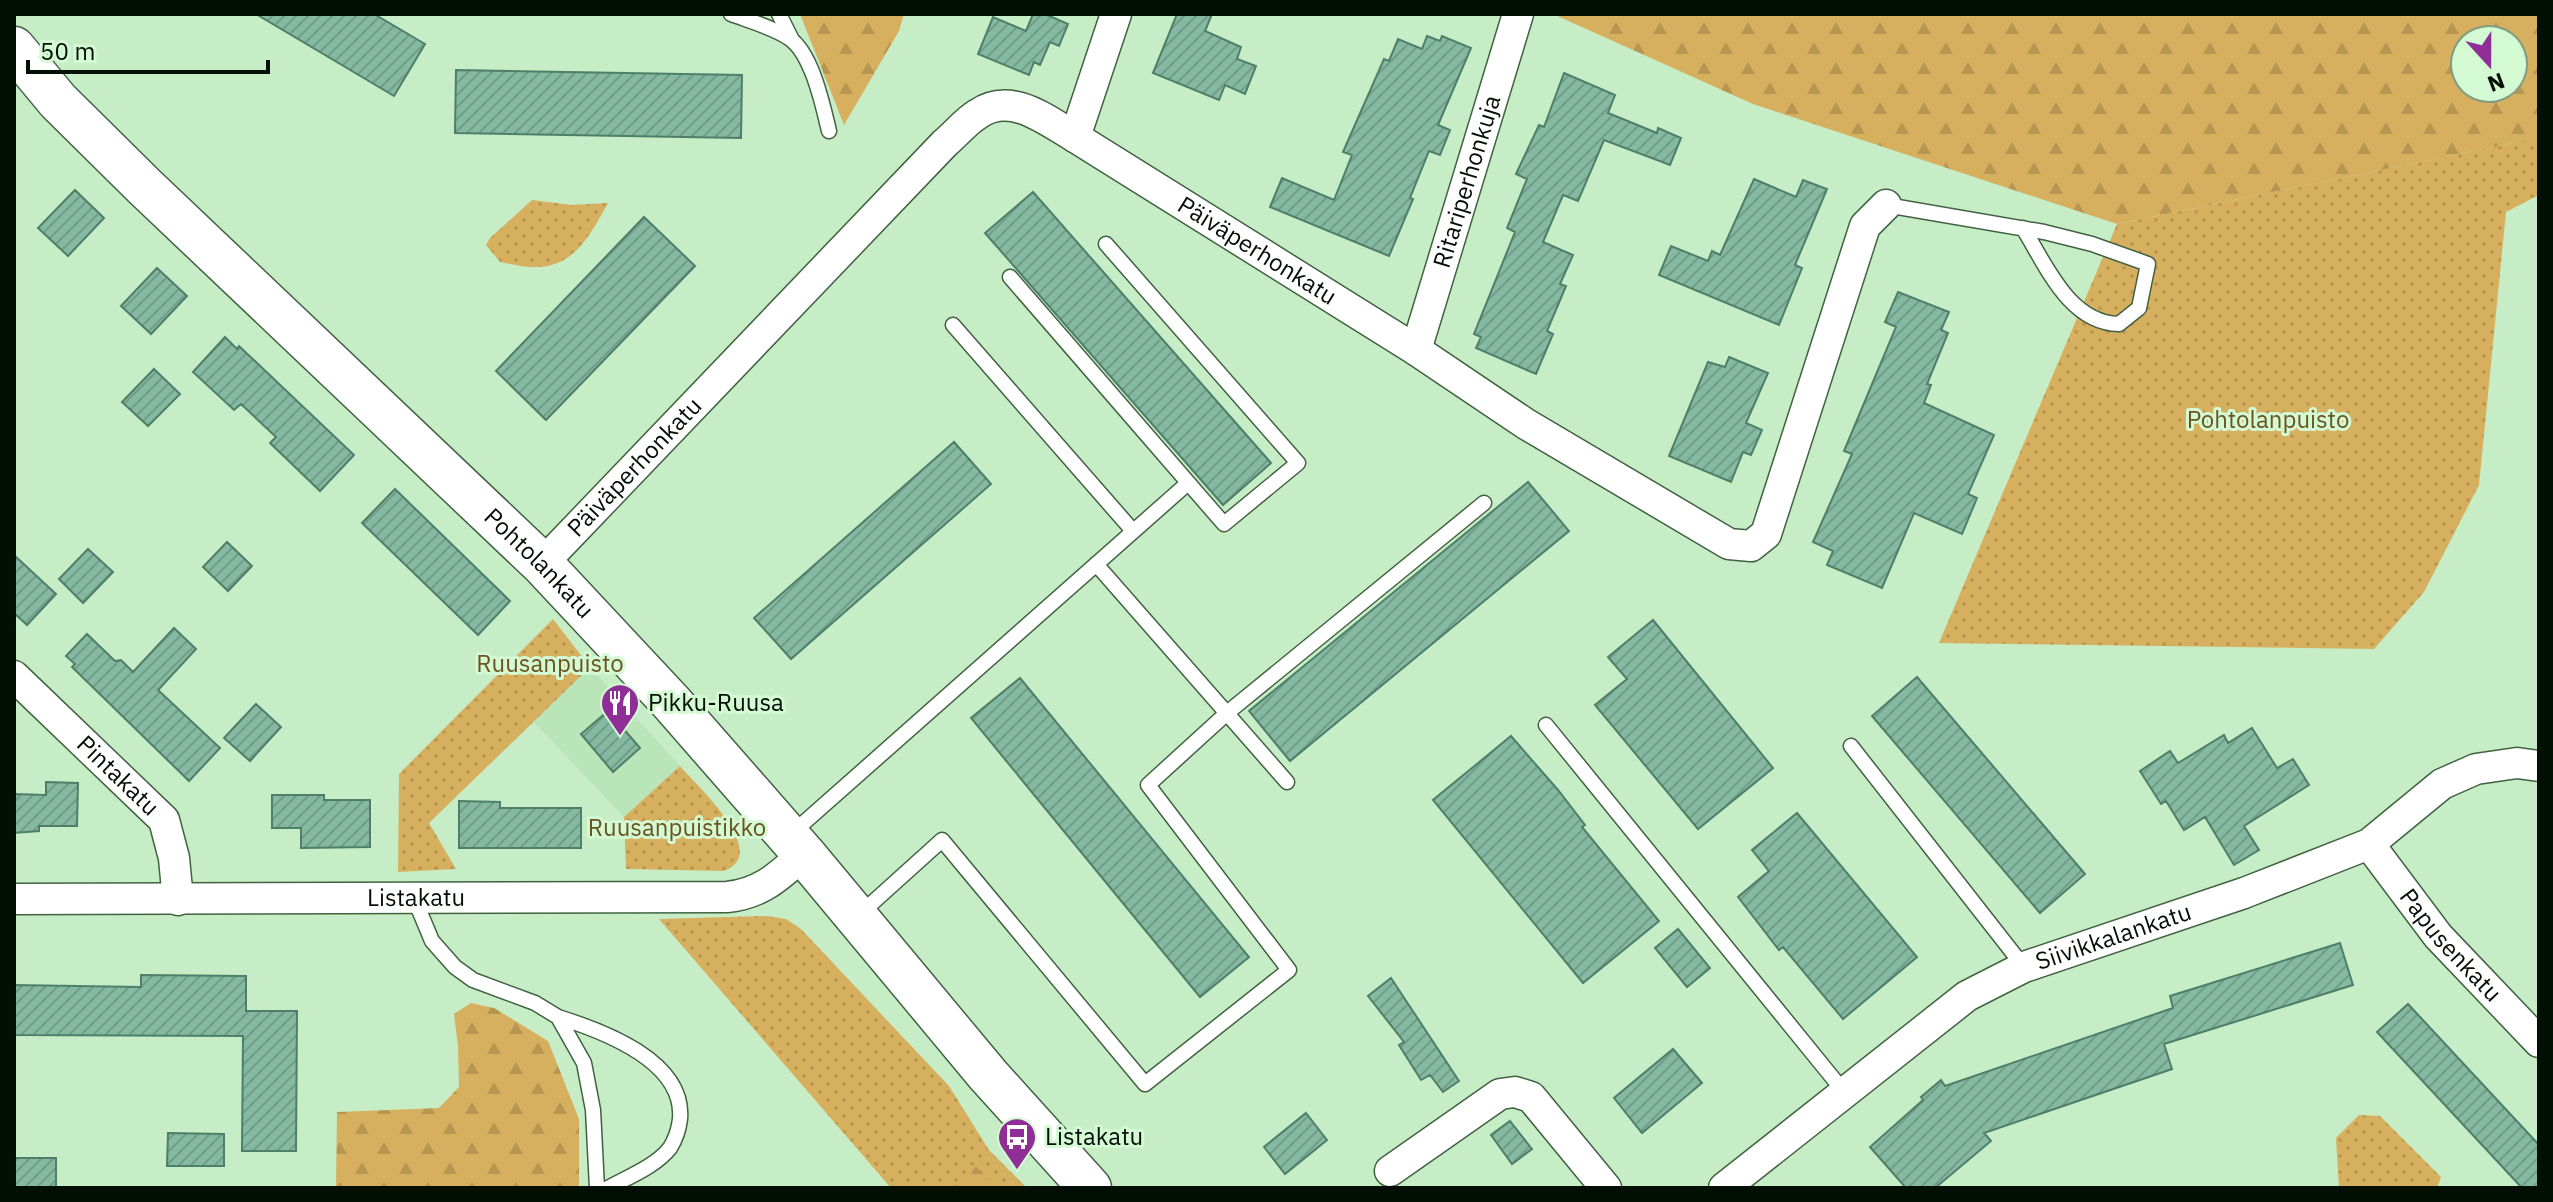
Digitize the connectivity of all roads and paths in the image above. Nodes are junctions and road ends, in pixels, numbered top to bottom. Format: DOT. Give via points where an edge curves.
graph roads {
  1 [pos="731,14"];
  2 [pos="779,14"];
  3 [pos="1116,14"];
  4 [pos="1518,14"];
  5 [pos="793,40"];
  6 [pos="14,48"];
  7 [pos="829,131"];
  8 [pos="1075,137"];
  9 [pos="1886,205"];
  10 [pos="2023,228"];
  11 [pos="1106,244"];
  12 [pos="1010,277"];
  13 [pos="953,325"];
  14 [pos="1416,350"];
  15 [pos="1188,483"];
  16 [pos="1484,503"];
  17 [pos="1133,531"];
  18 [pos="542,564"];
  19 [pos="1096,564"];
  20 [pos="14,676"];
  21 [pos="1227,713"];
  22 [pos="1546,725"];
  23 [pos="1851,746"];
  24 [pos="2539,766"];
  25 [pos="1287,782"];
  26 [pos="2369,844"];
  27 [pos="796,845"];
  28 [pos="414,897"];
  29 [pos="14,899"];
  30 [pos="178,900"];
  31 [pos="857,917"];
  32 [pos="2024,967"];
  33 [pos="558,1017"];
  34 [pos="2539,1042"];
  35 [pos="1845,1093"];
  36 [pos="1390,1171"];
  37 [pos="597,1188"];
  38 [pos="608,1188"];
  39 [pos="1090,1188"];
  40 [pos="1606,1188"];
  41 [pos="1724,1188"];
  1 -- 5 [label="lane"];
  2 -- 5 [label="lane"];
  3 -- 8 [label="street"];
  4 -- 14 [label="street, Ritariperhonkuja"];
  5 -- 7 [label="lane" via="807,62"];
  6 -- 18 [label="main road, Pohtolankatu" via="58,101 145,187"];
  8 -- 14 [label="street, Päiväperhonkatu"];
  8 -- 18 [label="street, Päiväperhonkatu" via="1012,105 979,113"];
  9 -- 10 [label="lane"];
  9 -- 14 [label="street, Päiväperhonkatu" via="1865,226 1766,534 1751,546 1729,544 1526,424"];
  10 -- 10 [label="lane" via="2067,299 2086,314 2104,324 2119,324 2139,308 2148,264"];
  11 -- 15 [label="lane" via="1298,463 1224,524"];
  12 -- 15 [label="lane"];
  13 -- 17 [label="lane"];
  15 -- 17 [label="lane"];
  16 -- 21 [label="lane"];
  17 -- 19 [label="lane"];
  18 -- 27 [label="main road, Pohtolankatu"];
  19 -- 21 [label="lane"];
  19 -- 27 [label="lane"];
  20 -- 30 [label="street, Pintakatu" via="164,820"];
  21 -- 25 [label="lane"];
  21 -- 31 [label="lane" via="1148,785 1289,970 1145,1084 942,840"];
  22 -- 35 [label="lane"];
  23 -- 32 [label="lane"];
  24 -- 26 [label="street, Siivikkalankatu" via="2517,763 2476,769 2442,784"];
  26 -- 32 [label="street, Siivikkalankatu" via="2244,893"];
  26 -- 34 [label="street, Papusenkatu" via="2438,936"];
  27 -- 28 [label="street, Listakatu" via="777,877 748,895"];
  27 -- 31 [label="main road, Pohtolankatu"];
  28 -- 30 [label="street, Listakatu"];
  28 -- 33 [label="lane" via="432,941 455,967"];
  29 -- 30 [label="street, Listakatu"];
  31 -- 39 [label="main road, Pohtolankatu"];
  32 -- 35 [label="street, Siivikkalankatu" via="1967,996"];
  33 -- 37 [label="lane" via="584,1063 593,1110"];
  33 -- 38 [label="lane" via="598,1030 657,1065 678,1092 679,1128 670,1147"];
  35 -- 41 [label="street, Siivikkalankatu"];
  36 -- 40 [label="street" via="1500,1094 1515,1092 1531,1097"];
}
